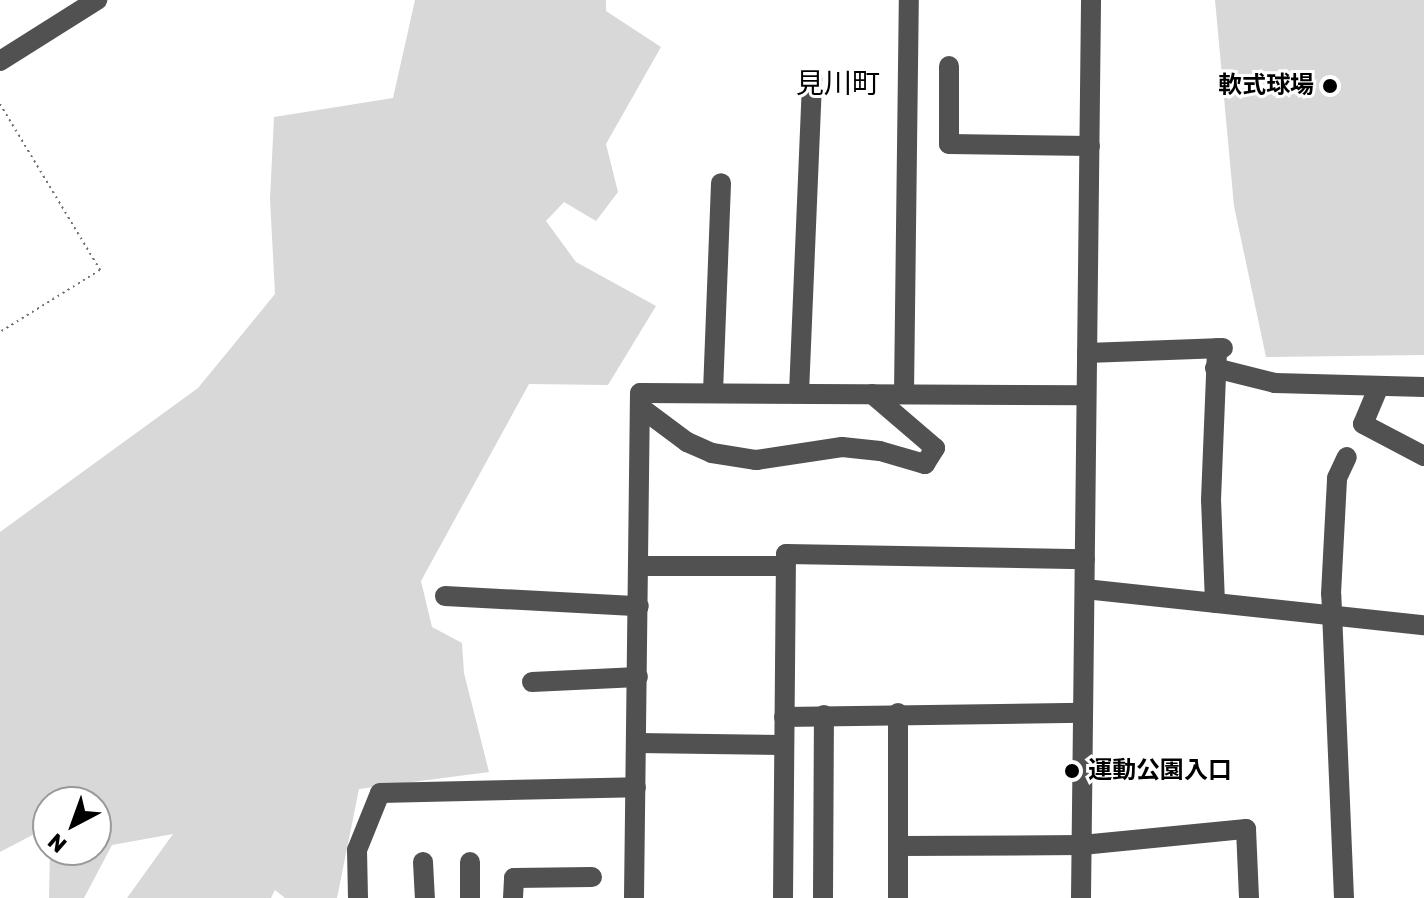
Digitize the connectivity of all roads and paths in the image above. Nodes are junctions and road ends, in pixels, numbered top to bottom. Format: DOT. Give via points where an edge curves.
graph roads {
  1 [pos="97,0"];
  2 [pos="909,0"];
  3 [pos="1091,0"];
  4 [pos="0,61"];
  5 [pos="949,66"];
  6 [pos="812,78"];
  7 [pos="0,104"];
  8 [pos="1090,146"];
  9 [pos="721,183"];
  10 [pos="0,332"];
  11 [pos="1087,353"];
  12 [pos="1218,355"];
  13 [pos="1379,386"];
  14 [pos="1424,387"];
  15 [pos="713,392"];
  16 [pos="799,393"];
  17 [pos="872,394"];
  18 [pos="904,394"];
  19 [pos="1086,395"];
  20 [pos="640,407"];
  21 [pos="1424,456"];
  22 [pos="1347,457"];
  23 [pos="1085,559"];
  24 [pos="640,566"];
  25 [pos="785,566"];
  26 [pos="1085,589"];
  27 [pos="445,596"];
  28 [pos="1215,603"];
  29 [pos="639,606"];
  30 [pos="1333,615"];
  31 [pos="1424,625"];
  32 [pos="638,677"];
  33 [pos="532,682"];
  34 [pos="898,713"];
  35 [pos="1083,713"];
  36 [pos="824,715"];
  37 [pos="784,717"];
  38 [pos="637,743"];
  39 [pos="784,745"];
  40 [pos="636,787"];
  41 [pos="1082,845"];
  42 [pos="899,846"];
  43 [pos="423,862"];
  44 [pos="470,862"];
  45 [pos="592,877"];
  46 [pos="358,898"];
  47 [pos="425,898"];
  48 [pos="470,898"];
  49 [pos="513,898"];
  50 [pos="634,898"];
  51 [pos="783,898"];
  52 [pos="823,898"];
  53 [pos="898,898"];
  54 [pos="1081,898"];
  55 [pos="1249,898"];
  56 [pos="1344,898"];
  1 -- 4 [label="street"];
  2 -- 18 [label="street"];
  3 -- 8 [label="street"];
  5 -- 8 [label="street" via="949,144"];
  6 -- 16 [label="street"];
  7 -- 10 [label="path" via="100,270"];
  8 -- 11 [label="street"];
  9 -- 15 [label="street"];
  11 -- 12 [label="street"];
  11 -- 19 [label="street"];
  12 -- 13 [label="street" via="1275,383"];
  12 -- 28 [label="street" via="1211,500"];
  13 -- 14 [label="street"];
  13 -- 21 [label="street" via="1363,424"];
  15 -- 16 [label="street"];
  15 -- 20 [label="street" via="640,393"];
  16 -- 17 [label="street"];
  17 -- 18 [label="street"];
  17 -- 20 [label="street" via="935,448 925,464 842,447 756,460 712,453 687,442"];
  18 -- 19 [label="street"];
  19 -- 23 [label="street"];
  20 -- 24 [label="street"];
  22 -- 30 [label="street" via="1337,478"];
  23 -- 25 [label="street" via="786,554"];
  23 -- 26 [label="street"];
  24 -- 25 [label="street"];
  24 -- 29 [label="street"];
  25 -- 37 [label="street"];
  26 -- 28 [label="street"];
  26 -- 35 [label="street"];
  27 -- 29 [label="street"];
  28 -- 30 [label="street"];
  29 -- 32 [label="street"];
  30 -- 31 [label="street"];
  30 -- 56 [label="street"];
  32 -- 33 [label="street"];
  32 -- 38 [label="street"];
  34 -- 35 [label="street"];
  34 -- 36 [label="street"];
  34 -- 42 [label="street"];
  35 -- 41 [label="street"];
  36 -- 37 [label="street"];
  36 -- 52 [label="street"];
  37 -- 39 [label="street"];
  38 -- 39 [label="street"];
  38 -- 40 [label="street"];
  39 -- 51 [label="street"];
  40 -- 46 [label="street" via="380,793 357,850"];
  40 -- 50 [label="street"];
  41 -- 42 [label="street"];
  41 -- 54 [label="street"];
  41 -- 55 [label="street" via="1246,829"];
  42 -- 53 [label="street"];
  43 -- 47 [label="street"];
  44 -- 48 [label="street"];
  45 -- 49 [label="street" via="514,878"];
}
